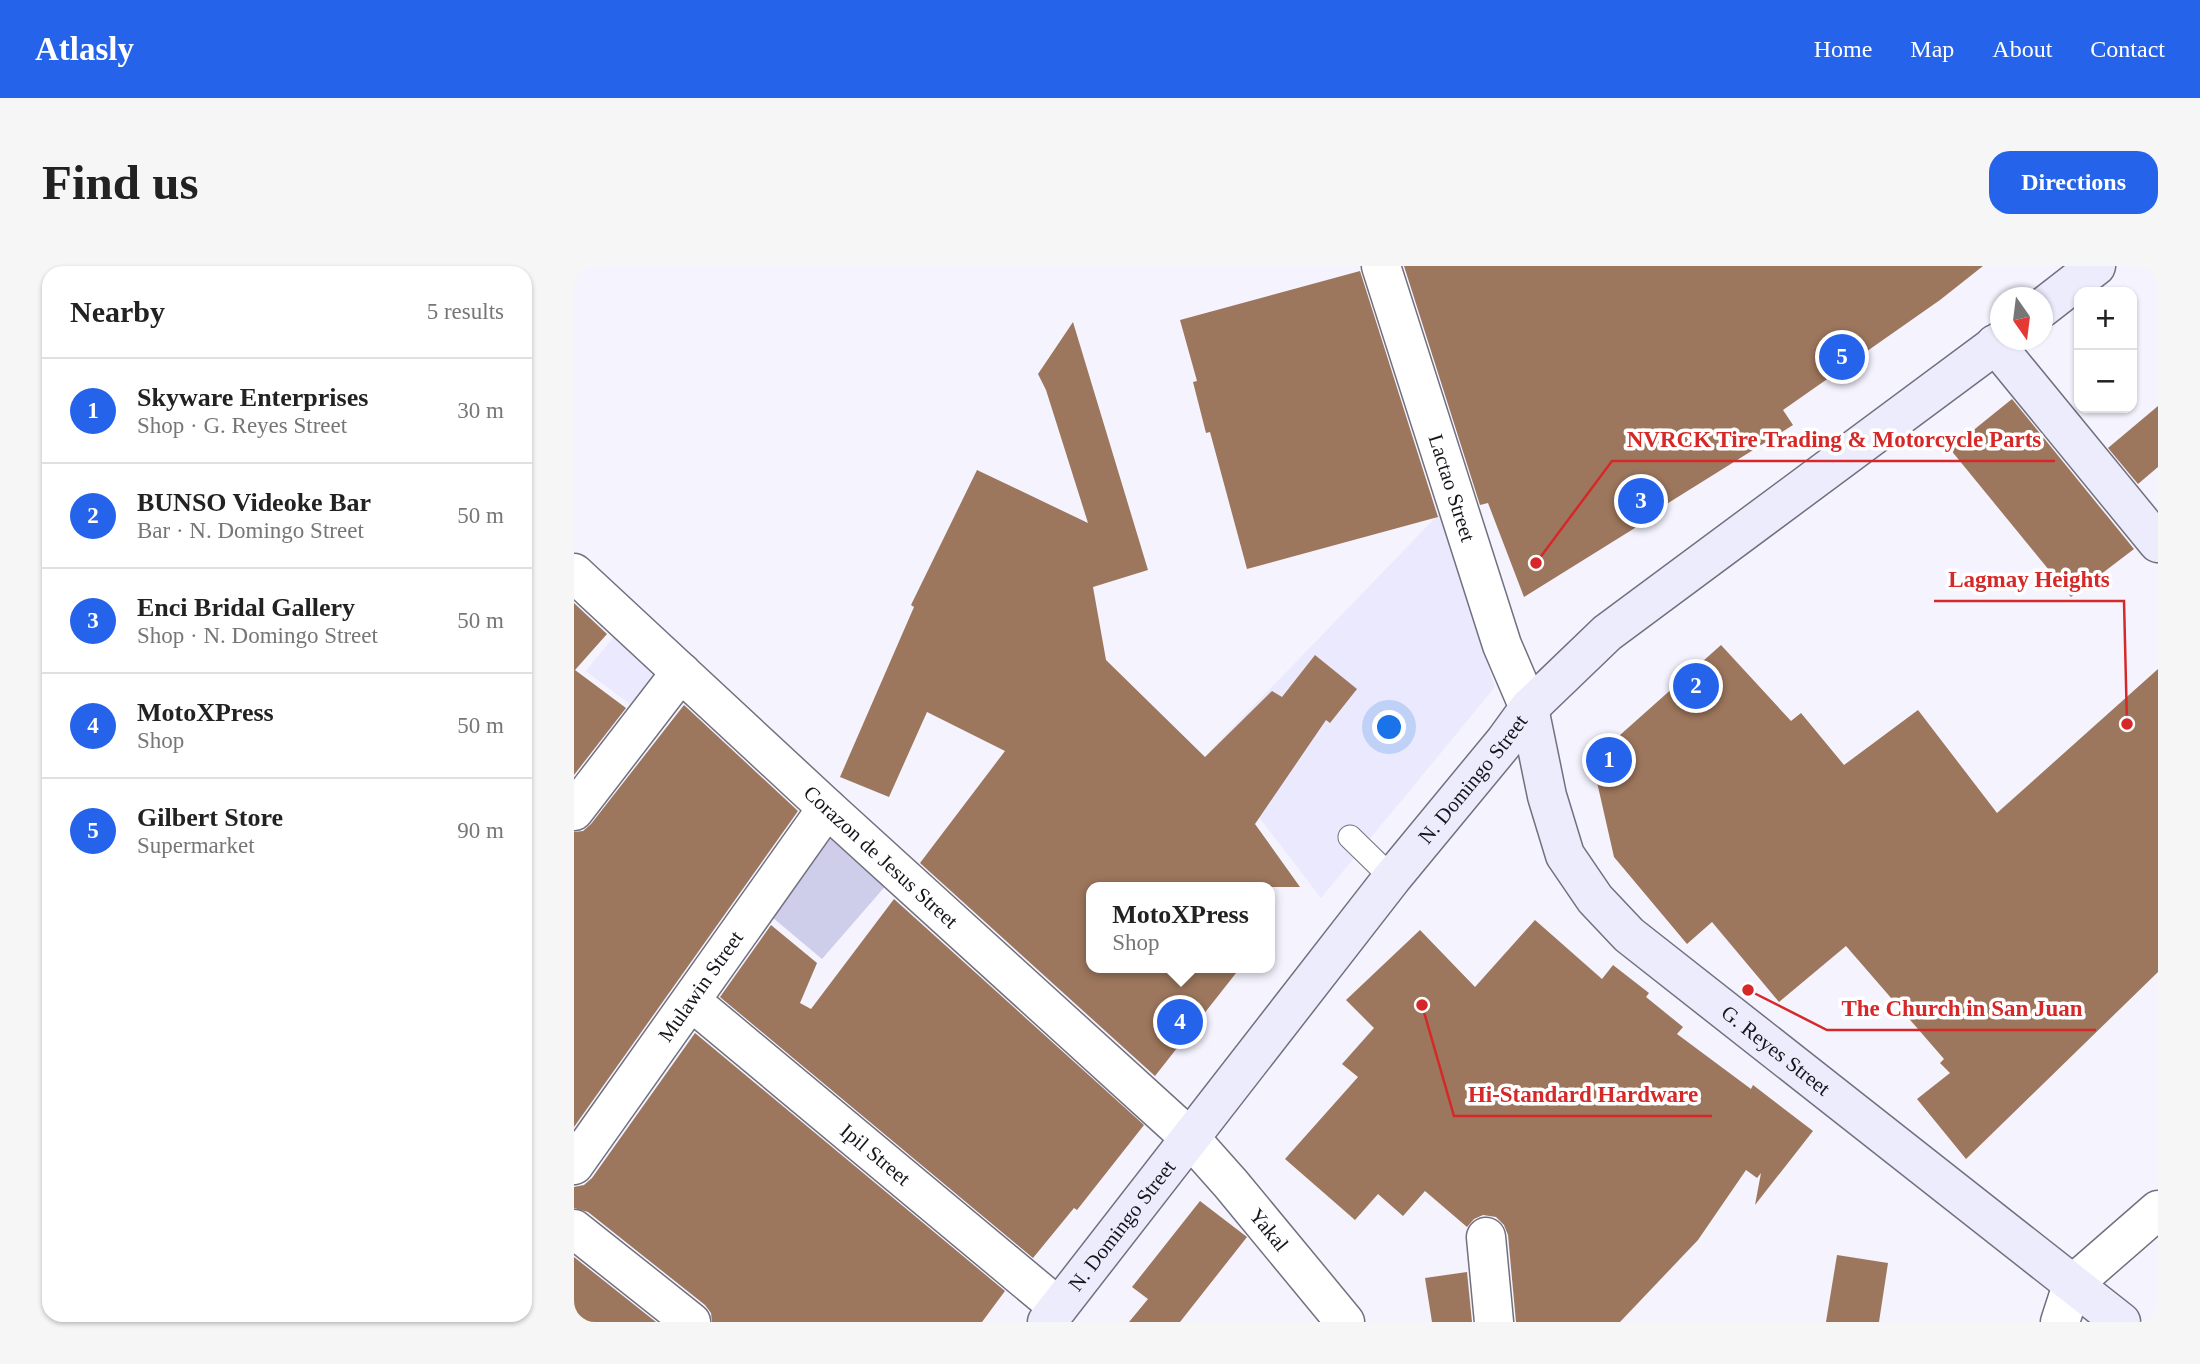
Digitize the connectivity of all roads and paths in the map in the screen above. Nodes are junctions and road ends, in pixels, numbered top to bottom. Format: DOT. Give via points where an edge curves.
graph roads {
  1 [pos="1381,266"];
  2 [pos="2096,266"];
  3 [pos="2053,299"];
  4 [pos="1990,348"];
  5 [pos="2004,350"];
  6 [pos="2158,543"];
  7 [pos="574,573"];
  8 [pos="681,672"];
  9 [pos="1530,708"];
  10 [pos="828,808"];
  11 [pos="574,811"];
  12 [pos="1350,837"];
  13 [pos="1392,878"];
  14 [pos="691,1000"];
  15 [pos="1191,1139"];
  16 [pos="574,1165"];
  17 [pos="2158,1210"];
  18 [pos="574,1229"];
  19 [pos="1486,1237"];
  20 [pos="2073,1285"];
  21 [pos="1052,1314"];
  22 [pos="691,1322"];
  23 [pos="1345,1322"];
  24 [pos="1494,1322"];
  25 [pos="2060,1322"];
  26 [pos="2121,1322"];
  1 -- 9 [label="street, Lactao Street" via="1502,645"];
  2 -- 3 [label="main road"];
  4 -- 9 [label="main road, N. Domingo Street" via="1607,633"];
  5 -- 6 [label="main road"];
  7 -- 8 [label="street, Corazon de Jesus Street"];
  8 -- 10 [label="street, Corazon de Jesus Street"];
  8 -- 11 [label="street"];
  9 -- 13 [label="main road, N. Domingo Street"];
  9 -- 20 [label="main road, G. Reyes Street" via="1547,796 1565,855 1595,899 1629,935"];
  10 -- 14 [label="street, Mulawin Street"];
  10 -- 15 [label="street, Corazon de Jesus Street"];
  12 -- 13 [label="lane"];
  13 -- 15 [label="main road, N. Domingo Street"];
  14 -- 16 [label="street, Mulawin Street"];
  14 -- 21 [label="street, Ipil Street"];
  15 -- 21 [label="main road, N. Domingo Street"];
  15 -- 23 [label="street, Yakal"];
  17 -- 20 [label="street"];
  18 -- 22 [label="street"];
  19 -- 24 [label="street"];
  20 -- 25 [label="street"];
  20 -- 26 [label="main road, G. Reyes Street"];
}
